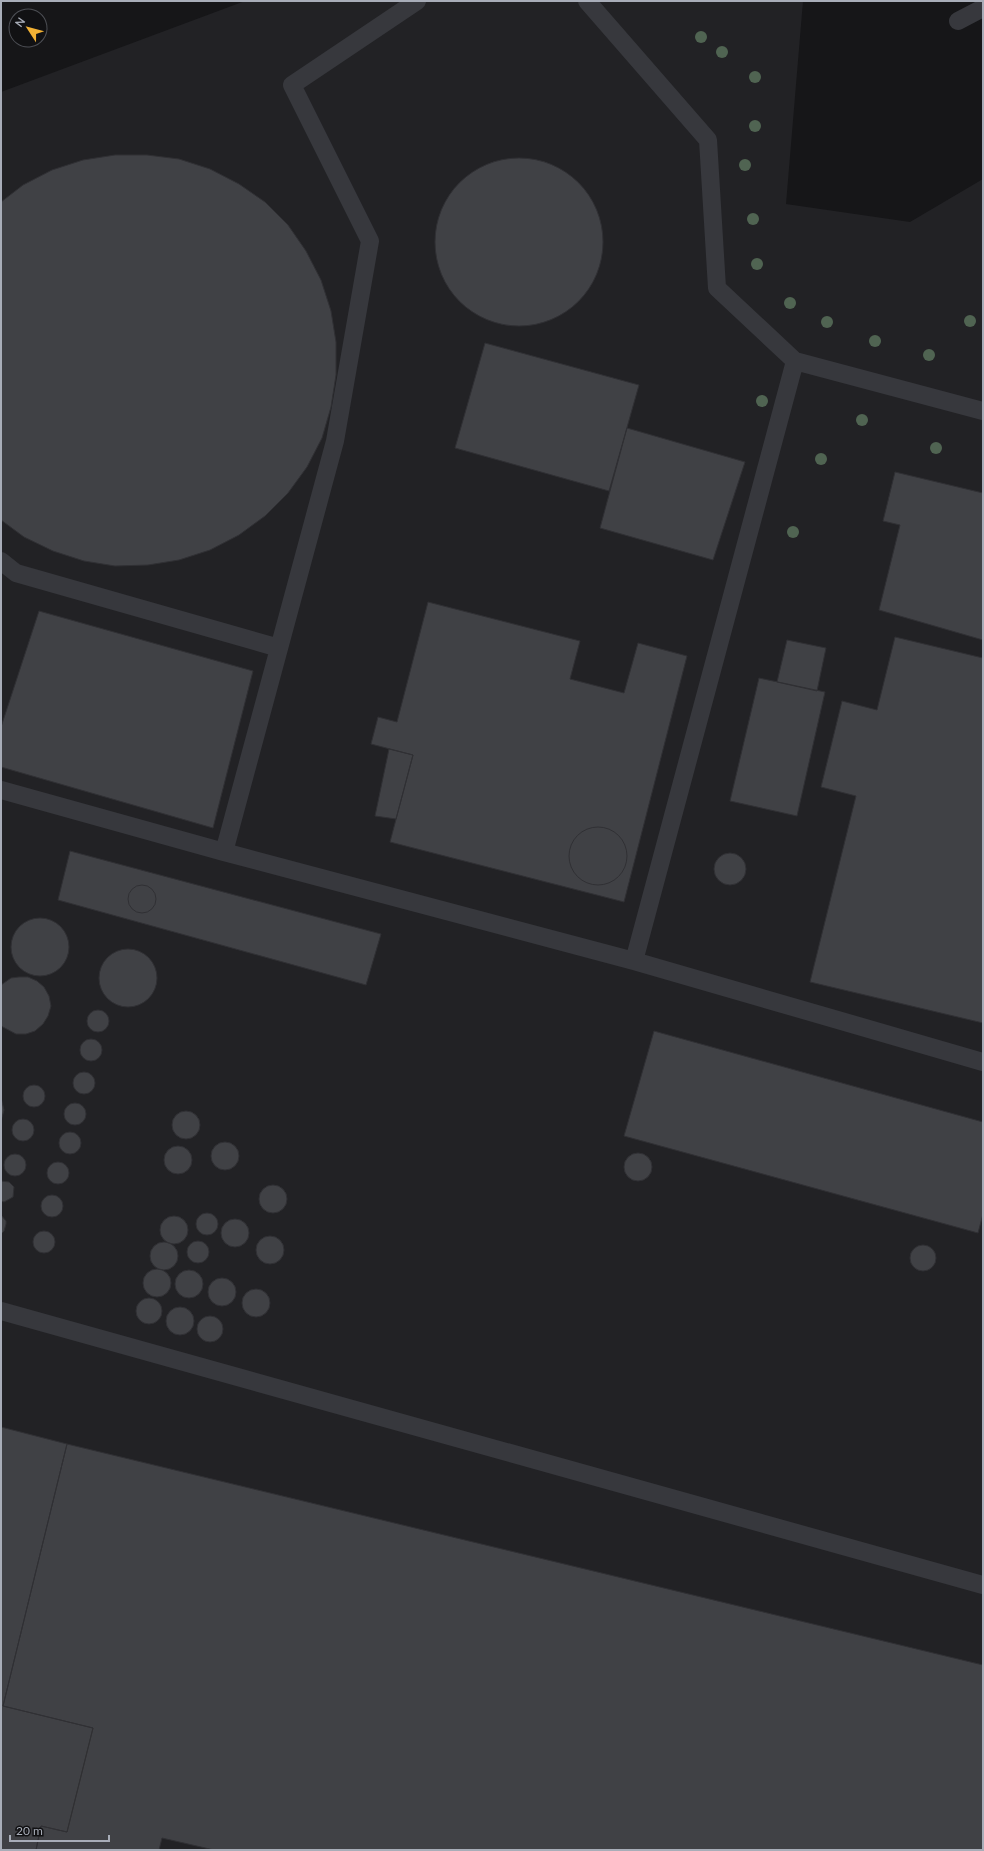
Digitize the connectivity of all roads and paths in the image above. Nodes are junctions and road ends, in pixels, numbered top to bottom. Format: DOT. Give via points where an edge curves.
graph roads {
  1 [pos="417,1"];
  2 [pos="587,1"];
  3 [pos="983,8"];
  4 [pos="958,21"];
  5 [pos="795,361"];
  6 [pos="983,411"];
  7 [pos="1,561"];
  8 [pos="279,648"];
  9 [pos="1,790"];
  10 [pos="224,852"];
  11 [pos="634,961"];
  12 [pos="983,1062"];
  13 [pos="1,1311"];
  14 [pos="983,1585"];
  1 -- 8 [label="lane" via="292,85 370,240 335,441"];
  2 -- 5 [label="lane" via="708,140 718,288"];
  3 -- 4 [label="lane"];
  5 -- 6 [label="lane"];
  5 -- 11 [label="lane"];
  7 -- 8 [label="lane" via="16,573"];
  8 -- 10 [label="lane"];
  9 -- 10 [label="lane"];
  10 -- 11 [label="lane"];
  11 -- 12 [label="lane"];
  13 -- 14 [label="lane"];
}
